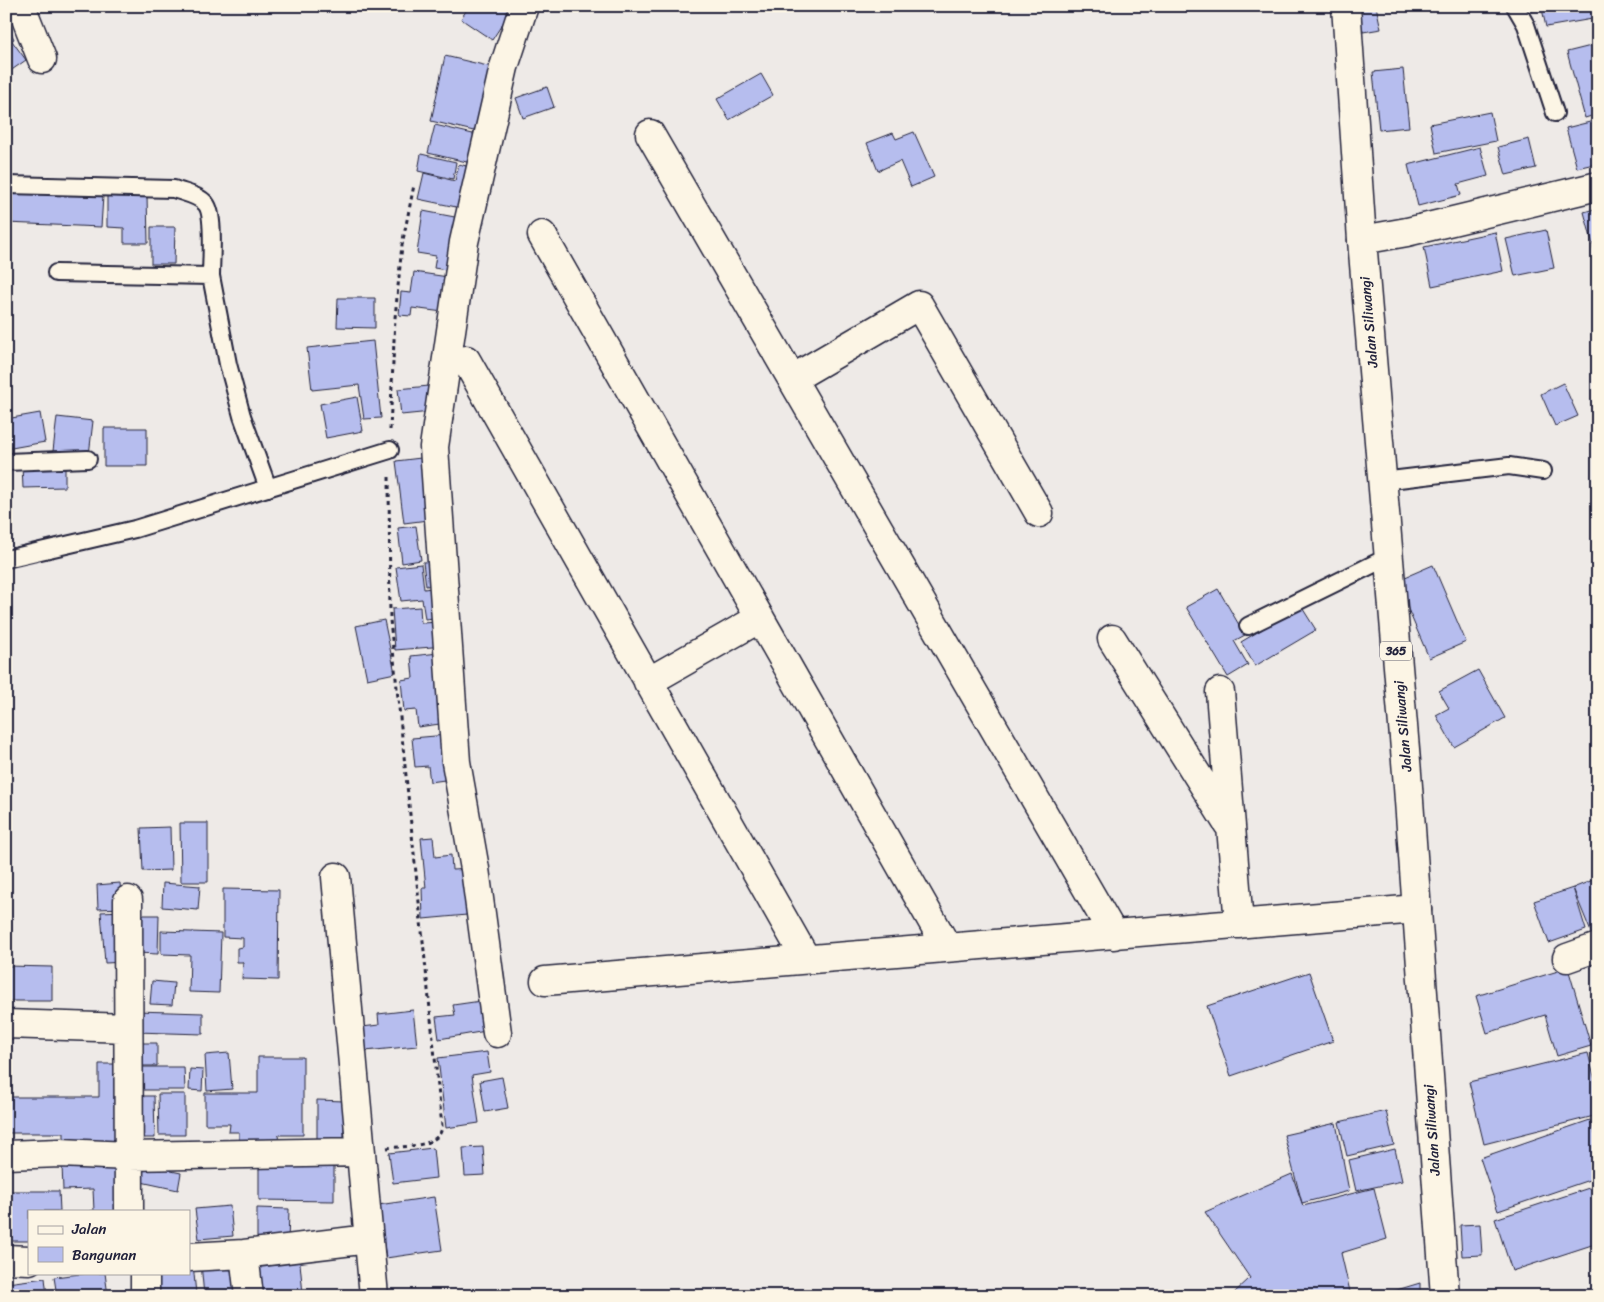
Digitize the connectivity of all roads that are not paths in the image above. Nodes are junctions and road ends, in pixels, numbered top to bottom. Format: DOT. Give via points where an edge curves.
graph roads {
  1 [pos="21,6"];
  2 [pos="524,6"];
  3 [pos="1346,6"];
  4 [pos="1515,6"];
  5 [pos="42,58"];
  6 [pos="1556,112"];
  7 [pos="650,134"];
  8 [pos="6,185"];
  9 [pos="1598,186"];
  10 [pos="542,235"];
  11 [pos="1362,240"];
  12 [pos="56,274"];
  13 [pos="211,276"];
  14 [pos="466,360"];
  15 [pos="792,379"];
  16 [pos="390,450"];
  17 [pos="88,458"];
  18 [pos="6,462"];
  19 [pos="1543,471"];
  20 [pos="1382,481"];
  21 [pos="268,488"];
  22 [pos="1039,513"];
  23 [pos="1388,557"];
  24 [pos="6,559"];
  25 [pos="760,618"];
  26 [pos="1248,626"];
  27 [pos="1112,639"];
  28 [pos="648,682"];
  29 [pos="1220,692"];
  30 [pos="1231,829"];
  31 [pos="336,877"];
  32 [pos="128,900"];
  33 [pos="1417,909"];
  34 [pos="1239,924"];
  35 [pos="1114,935"];
  36 [pos="947,947"];
  37 [pos="1598,947"];
  38 [pos="1568,958"];
  39 [pos="806,959"];
  40 [pos="545,981"];
  41 [pos="6,1024"];
  42 [pos="128,1028"];
  43 [pos="497,1033"];
  44 [pos="361,1152"];
  45 [pos="6,1155"];
  46 [pos="129,1156"];
  47 [pos="129,1210"];
  48 [pos="369,1239"];
  49 [pos="244,1254"];
  50 [pos="190,1257"];
  51 [pos="6,1259"];
  52 [pos="28,1260"];
  53 [pos="145,1274"];
  54 [pos="145,1296"];
  55 [pos="249,1296"];
  56 [pos="374,1296"];
  57 [pos="1445,1296"];
  1 -- 5 [label="street"];
  2 -- 43 [label="street" via="504,67 464,242 434,447 456,762 475,869"];
  3 -- 11 [label="street, Jalan Siliwangi / 365"];
  4 -- 6 [label="lane" via="1526,25"];
  7 -- 15 [label="street"];
  8 -- 13 [label="lane" via="174,189 194,196 207,204 211,216"];
  9 -- 11 [label="street"];
  10 -- 25 [label="street"];
  11 -- 20 [label="street, Jalan Siliwangi / 365"];
  12 -- 13 [label="lane"];
  13 -- 21 [label="lane" via="228,364 242,416"];
  14 -- 28 [label="street"];
  15 -- 22 [label="street" via="919,305"];
  15 -- 35 [label="street"];
  16 -- 21 [label="lane"];
  17 -- 18 [label="lane"];
  19 -- 20 [label="lane" via="1509,466"];
  20 -- 23 [label="street, Jalan Siliwangi / 365"];
  21 -- 24 [label="lane" via="135,529"];
  23 -- 26 [label="lane"];
  23 -- 33 [label="street, Jalan Siliwangi / 365"];
  25 -- 28 [label="street"];
  25 -- 36 [label="street"];
  27 -- 30 [label="street"];
  28 -- 39 [label="street"];
  29 -- 30 [label="street"];
  30 -- 34 [label="street"];
  31 -- 44 [label="street"];
  32 -- 42 [label="street"];
  33 -- 34 [label="street"];
  33 -- 57 [label="street, Jalan Siliwangi / 365"];
  34 -- 35 [label="street"];
  35 -- 36 [label="street"];
  36 -- 39 [label="street"];
  37 -- 38 [label="street"];
  39 -- 40 [label="street"];
  41 -- 42 [label="street"];
  42 -- 46 [label="street"];
  44 -- 46 [label="street"];
  44 -- 48 [label="street"];
  45 -- 46 [label="street"];
  46 -- 47 [label="street"];
  48 -- 49 [label="street"];
  48 -- 56 [label="street"];
  49 -- 50 [label="street"];
  49 -- 55 [label="street"];
  51 -- 52 [label="street"];
  53 -- 54 [label="street"];
}
